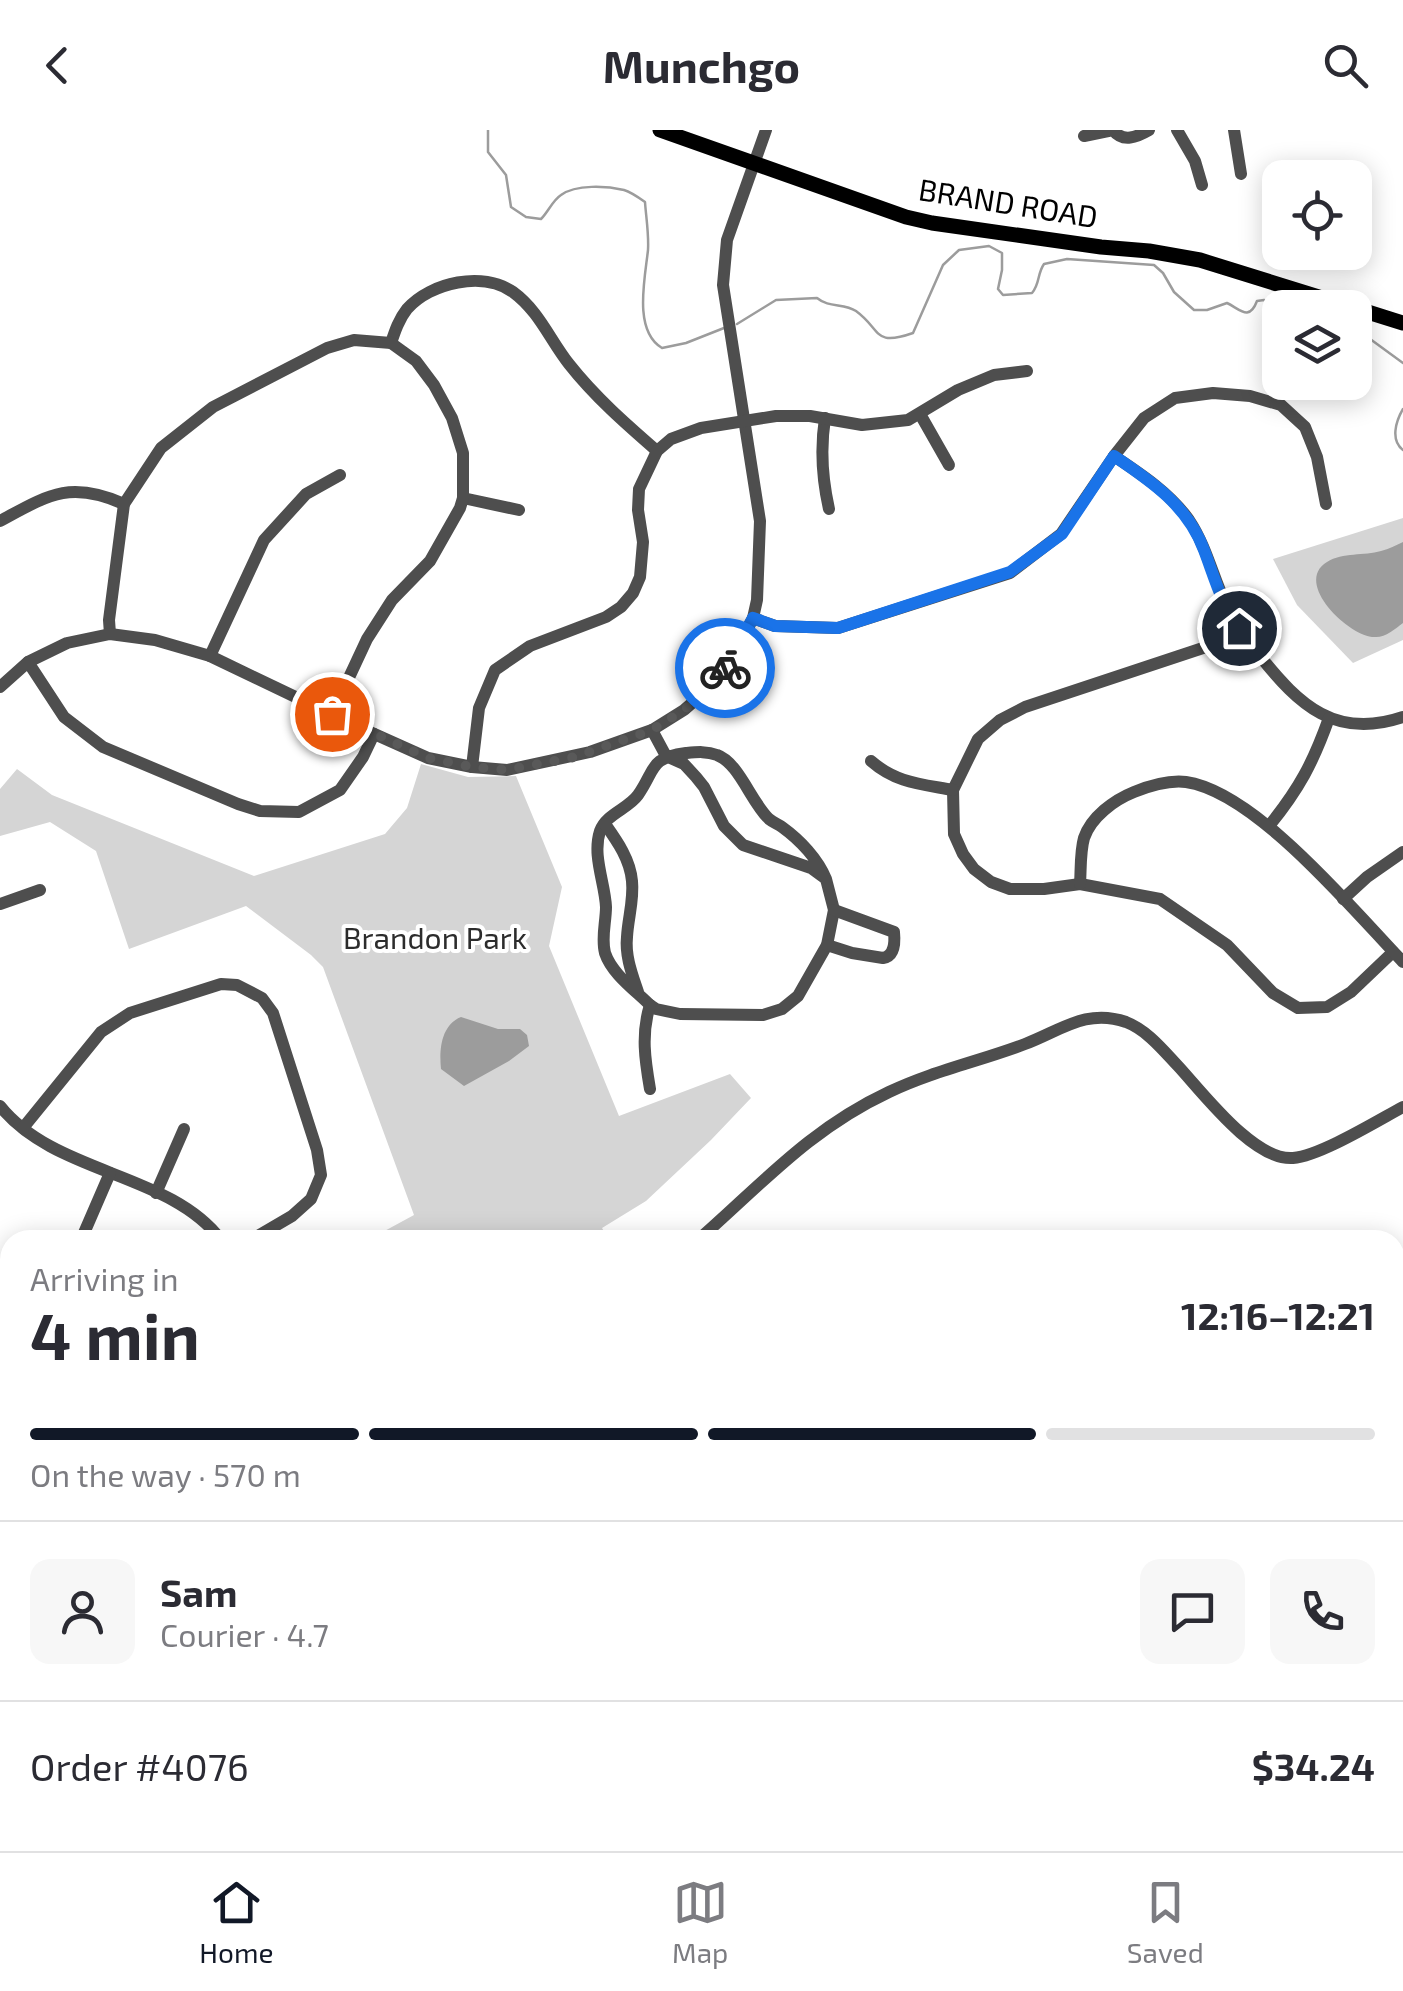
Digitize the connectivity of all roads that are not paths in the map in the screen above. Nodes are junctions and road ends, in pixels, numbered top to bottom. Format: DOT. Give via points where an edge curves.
graph roads {
  1 [pos="660,130"];
  2 [pos="766,130"];
  3 [pos="1149,130"];
  4 [pos="1177,130"];
  5 [pos="1234,130"];
  6 [pos="1084,136"];
  7 [pos="754,164"];
  8 [pos="1241,174"];
  9 [pos="1202,185"];
  10 [pos="1297,290"];
  11 [pos="1372,313"];
  12 [pos="1403,323"];
  13 [pos="391,343"];
  14 [pos="1027,371"];
  15 [pos="920,414"];
  16 [pos="824,418"];
  17 [pos="745,421"];
  18 [pos="657,450"];
  19 [pos="1114,456"];
  20 [pos="949,464"];
  21 [pos="340,476"];
  22 [pos="464,498"];
  23 [pos="124,504"];
  24 [pos="1326,504"];
  25 [pos="829,509"];
  26 [pos="518,510"];
  27 [pos="0,521"];
  28 [pos="753,618"];
  29 [pos="1239,628"];
  30 [pos="110,634"];
  31 [pos="210,656"];
  32 [pos="28,662"];
  33 [pos="0,688"];
  34 [pos="332,714"];
  35 [pos="1403,717"];
  36 [pos="1329,718"];
  37 [pos="652,730"];
  38 [pos="374,734"];
  39 [pos="666,756"];
  40 [pos="871,761"];
  41 [pos="472,767"];
  42 [pos="953,790"];
  43 [pos="605,824"];
  44 [pos="1269,826"];
  45 [pos="1403,852"];
  46 [pos="826,880"];
  47 [pos="1080,884"];
  48 [pos="40,890"];
  49 [pos="1343,899"];
  50 [pos="0,904"];
  51 [pos="834,910"];
  52 [pos="828,945"];
  53 [pos="1398,957"];
  54 [pos="645,1000"];
  55 [pos="650,1089"];
  56 [pos="0,1106"];
  57 [pos="1403,1108"];
  58 [pos="23,1128"];
  59 [pos="184,1129"];
  60 [pos="110,1173"];
  61 [pos="156,1193"];
  62 [pos="85,1230"];
  63 [pos="213,1230"];
  64 [pos="268,1230"];
  65 [pos="709,1230"];
  1 -- 7 [label="main road, BRAND ROAD"];
  2 -- 7 [label="street"];
  3 -- 6 [label="street" via="1130,138 1112,130"];
  4 -- 9 [label="street"];
  5 -- 8 [label="street"];
  7 -- 10 [label="main road, BRAND ROAD" via="919,220 1149,250"];
  7 -- 17 [label="street" via="727,240 723,285"];
  11 -- 12 [label="main road, BRAND ROAD"];
  13 -- 18 [label="street" via="397,324 423,296 478,280 510,289 534,311 588,388"];
  13 -- 22 [label="street" via="416,360 452,418 464,453"];
  13 -- 23 [label="street" via="354,340 327,348 213,408 161,448"];
  14 -- 15 [label="street" via="994,375"];
  15 -- 16 [label="street" via="862,425"];
  15 -- 20 [label="street"];
  16 -- 17 [label="street"];
  16 -- 25 [label="street" via="822,474"];
  17 -- 18 [label="street" via="701,428"];
  17 -- 28 [label="street" via="760,522"];
  18 -- 41 [label="street" via="639,489 643,542 633,593 606,618 530,646 496,670 479,708"];
  19 -- 24 [label="street" via="1144,418 1175,398 1250,396 1281,405 1305,427"];
  19 -- 28 [label="street" via="1062,534 1010,572 838,628 775,626"];
  19 -- 29 [label="street" via="1176,503"];
  21 -- 31 [label="street" via="306,494 264,540"];
  22 -- 26 [label="street"];
  22 -- 34 [label="street" via="430,561 366,639"];
  23 -- 27 [label="street" via="73,490"];
  23 -- 30 [label="street"];
  28 -- 37 [label="street" via="714,684"];
  29 -- 36 [label="street" via="1299,701"];
  29 -- 42 [label="street" via="1212,645 1000,720 978,739"];
  30 -- 31 [label="street"];
  30 -- 32 [label="street" via="68,642"];
  31 -- 34 [label="street"];
  32 -- 33 [label="street"];
  32 -- 38 [label="street" via="64,717 103,748 260,811 300,812 340,790"];
  34 -- 38 [label="street"];
  35 -- 36 [label="street" via="1386,723"];
  36 -- 44 [label="street" via="1314,761"];
  37 -- 39 [label="street"];
  37 -- 41 [label="street" via="575,757 507,770"];
  38 -- 41 [label="street" via="428,758"];
  39 -- 43 [label="street" via="639,794"];
  39 -- 46 [label="street" via="696,776 724,826 743,845 811,868"];
  39 -- 46 [label="street" via="700,752 728,762"];
  40 -- 42 [label="street" via="904,781"];
  42 -- 47 [label="street" via="954,834 974,870 1010,888"];
  43 -- 54 [label="street" via="632,878 626,939"];
  43 -- 54 [label="street" via="598,852 605,953"];
  44 -- 47 [label="street" via="1212,789 1184,782 1155,785 1102,810 1084,838"];
  44 -- 49 [label="street"];
  45 -- 49 [label="street"];
  46 -- 51 [label="street"];
  47 -- 53 [label="street" via="1160,899 1227,945 1274,994 1298,1008 1327,1007"];
  48 -- 50 [label="street"];
  49 -- 53 [label="street"];
  51 -- 52 [label="street"];
  51 -- 52 [label="street" via="894,932 893,951 883,958"];
  52 -- 54 [label="street" via="798,996 763,1015 680,1014 656,1010"];
  54 -- 55 [label="street"];
  56 -- 58 [label="street"];
  57 -- 65 [label="street" via="1315,1152 1292,1158 1268,1154 1153,1040 1127,1022 1096,1017 860,1107 786,1158"];
  58 -- 60 [label="street"];
  58 -- 64 [label="street" via="101,1032 130,1013 205,988 237,985 262,998 272,1013 318,1150 321,1175 312,1199"];
  59 -- 61 [label="street"];
  60 -- 61 [label="street"];
  60 -- 62 [label="street"];
  61 -- 63 [label="street"];
}
